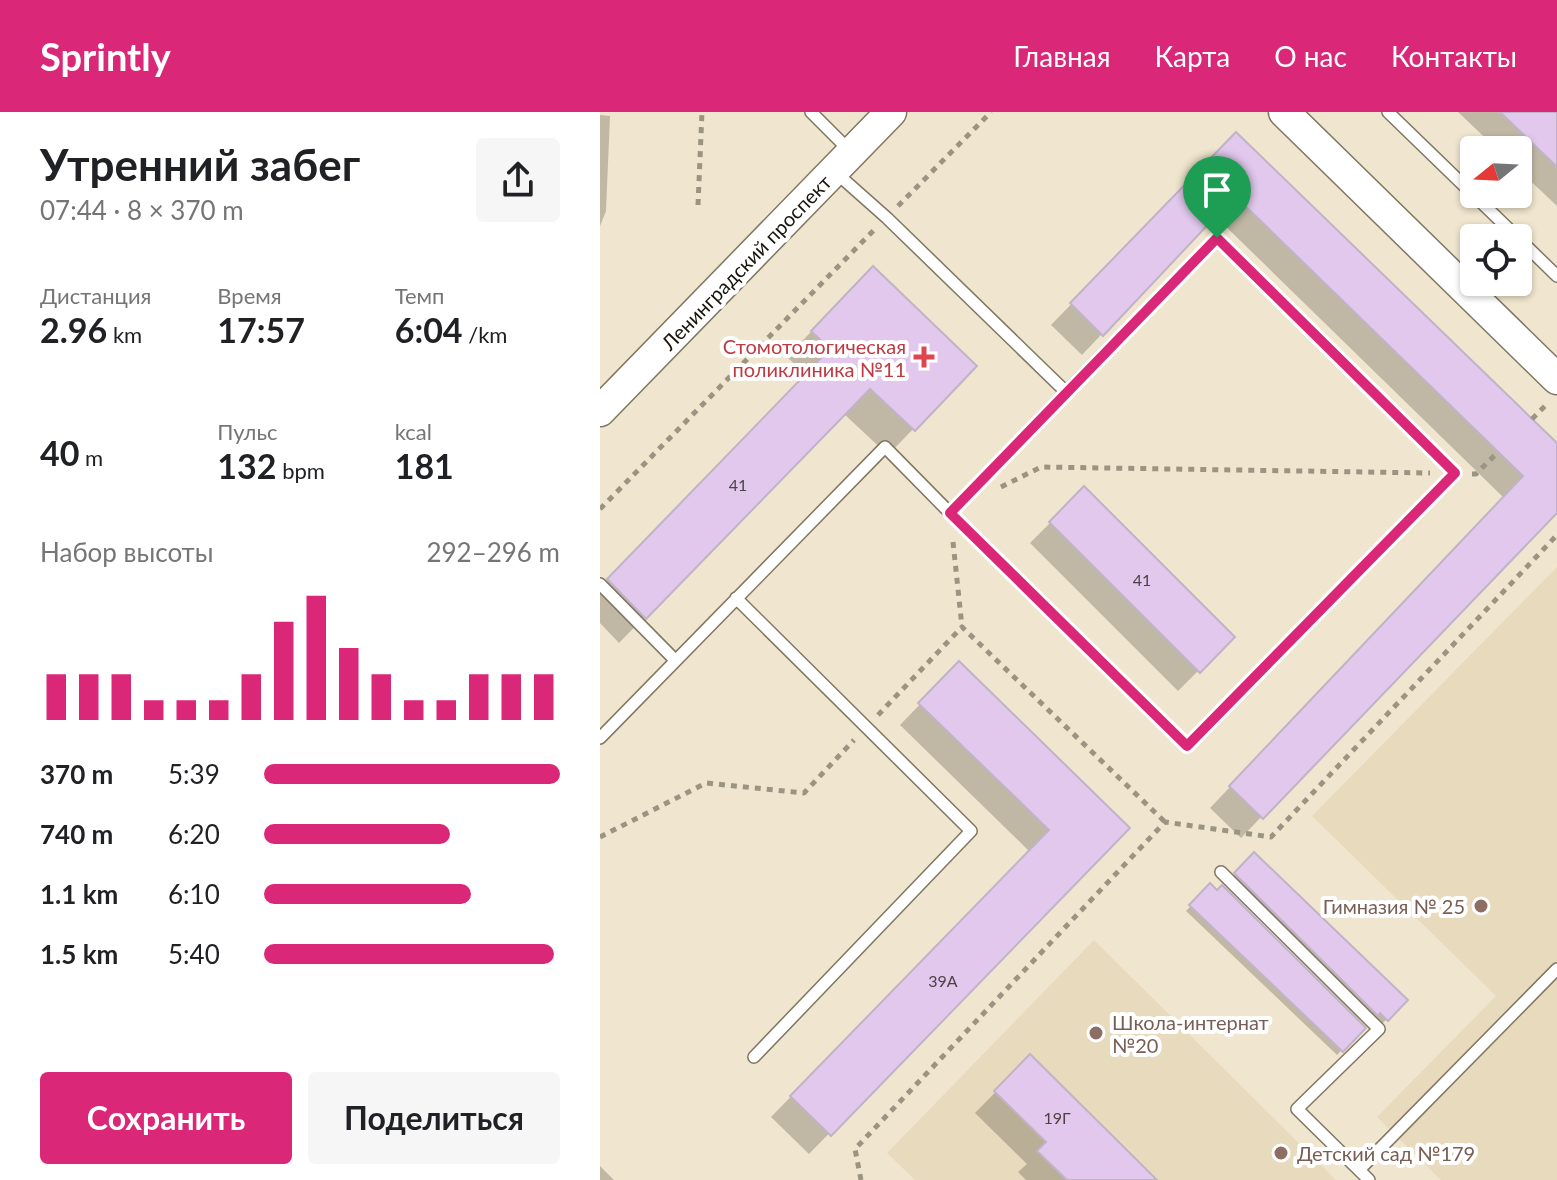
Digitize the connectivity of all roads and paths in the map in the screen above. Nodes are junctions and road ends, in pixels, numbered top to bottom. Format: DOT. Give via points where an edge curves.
graph roads {
  1 [pos="702,112"];
  2 [pos="811,112"];
  3 [pos="891,112"];
  4 [pos="991,112"];
  5 [pos="1284,112"];
  6 [pos="1388,112"];
  7 [pos="843,162"];
  8 [pos="698,205"];
  9 [pos="887,218"];
  10 [pos="1504,224"];
  11 [pos="1532,252"];
  12 [pos="1557,276"];
  13 [pos="1557,379"];
  14 [pos="1066,392"];
  15 [pos="600,411"];
  16 [pos="1498,452"];
  17 [pos="1455,473"];
  18 [pos="989,493"];
  19 [pos="600,509"];
  20 [pos="950,513"];
  21 [pos="1557,535"];
  22 [pos="600,584"];
  23 [pos="736,598"];
  24 [pos="962,627"];
  25 [pos="675,660"];
  26 [pos="600,738"];
  27 [pos="1221,872"];
  28 [pos="1557,969"];
  29 [pos="754,1057"];
  30 [pos="1359,1170"];
  31 [pos="861,1180"];
  32 [pos="1369,1180"];
  1 -- 8 [label="path"];
  2 -- 7 [label="lane"];
  3 -- 7 [label="main road, Ленинградский проспект"];
  4 -- 9 [label="path"];
  5 -- 13 [label="main road"];
  6 -- 10 [label="lane"];
  7 -- 9 [label="lane"];
  7 -- 15 [label="main road, Ленинградский проспект"];
  9 -- 14 [label="lane"];
  9 -- 19 [label="path"];
  11 -- 12 [label="lane"];
  14 -- 17 [label="lane" via="1217,238"];
  14 -- 20 [label="lane"];
  16 -- 17 [label="path" via="1476,474"];
  17 -- 18 [label="path" via="1041,467"];
  17 -- 20 [label="lane" via="1187,746"];
  20 -- 23 [label="lane" via="885,447"];
  20 -- 24 [label="path"];
  21 -- 31 [label="path" via="1271,837 1165,822 855,1149"];
  22 -- 25 [label="lane"];
  23 -- 25 [label="lane"];
  23 -- 29 [label="lane" via="971,831"];
  25 -- 26 [label="lane"];
  27 -- 30 [label="lane" via="1379,1029 1297,1109"];
  28 -- 30 [label="lane"];
  30 -- 32 [label="lane"];
}
